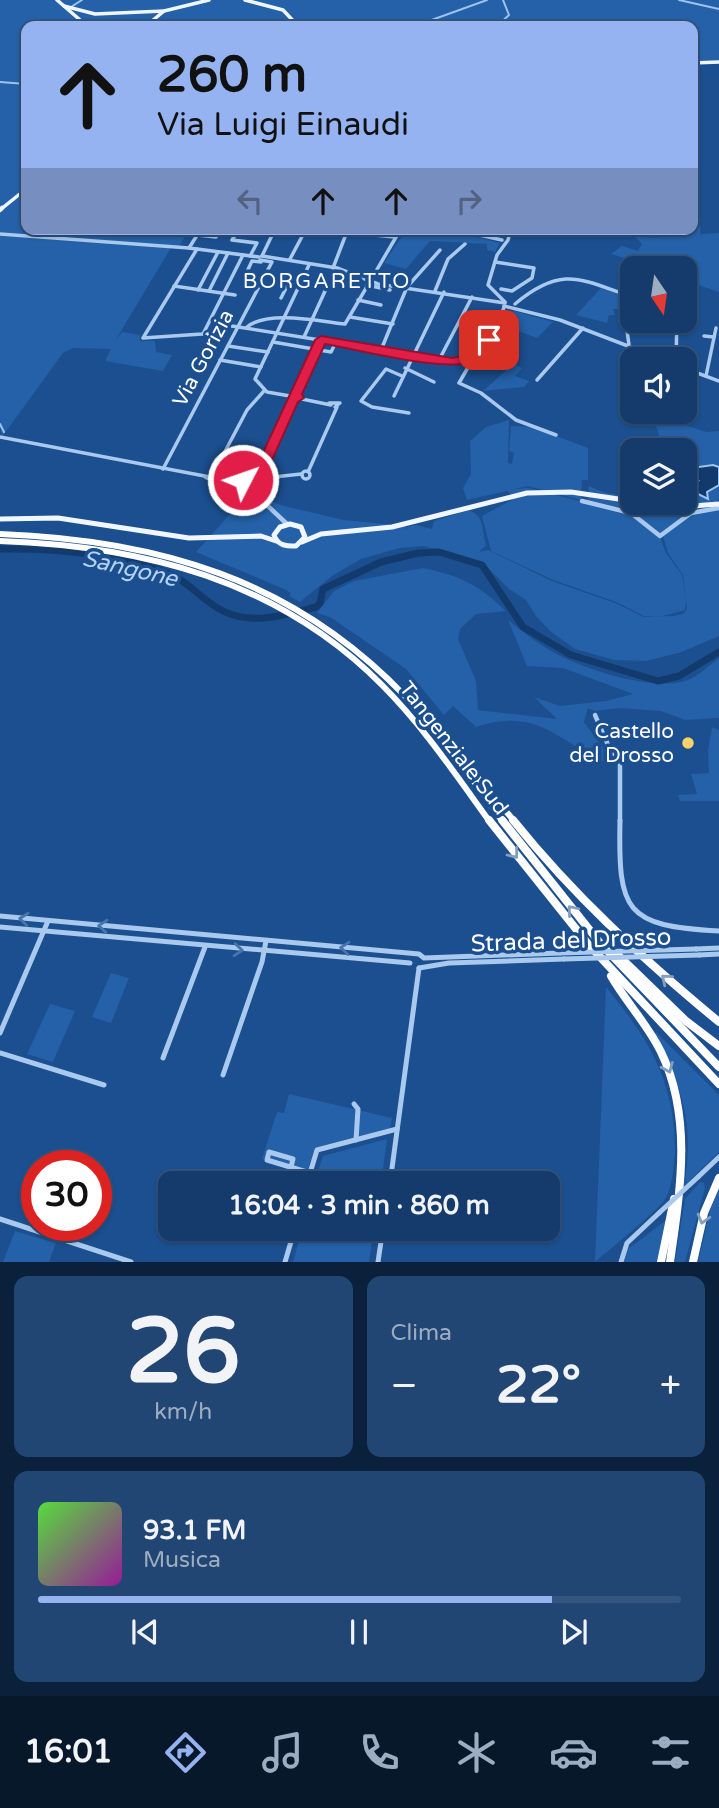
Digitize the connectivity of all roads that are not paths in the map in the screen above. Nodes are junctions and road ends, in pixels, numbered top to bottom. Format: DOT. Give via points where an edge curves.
graph roads {
  1 [pos="57,0"];
  2 [pos="209,0"];
  3 [pos="245,0"];
  4 [pos="64,6"];
  5 [pos="164,11"];
  6 [pos="83,13"];
  7 [pos="74,15"];
  8 [pos="81,21"];
  9 [pos="152,21"];
  10 [pos="295,21"];
  11 [pos="719,62"];
  12 [pos="698,63"];
  13 [pos="21,192"];
  14 [pos="0,210"];
  15 [pos="0,234"];
  16 [pos="197,235"];
  17 [pos="216,235"];
  18 [pos="235,235"];
  19 [pos="272,235"];
  20 [pos="305,235"];
  21 [pos="345,235"];
  22 [pos="379,235"];
  23 [pos="474,235"];
  24 [pos="509,235"];
  25 [pos="395,237"];
  26 [pos="503,243"];
  27 [pos="465,244"];
  28 [pos="189,248"];
  29 [pos="197,249"];
  30 [pos="440,250"];
  31 [pos="218,252"];
  32 [pos="229,253"];
  33 [pos="243,255"];
  34 [pos="259,258"];
  35 [pos="290,260"];
  36 [pos="495,262"];
  37 [pos="309,265"];
  38 [pos="333,268"];
  39 [pos="341,270"];
  40 [pos="306,272"];
  41 [pos="315,273"];
  42 [pos="265,275"];
  43 [pos="244,278"];
  44 [pos="291,278"];
  45 [pos="302,280"];
  46 [pos="335,281"];
  47 [pos="369,284"];
  48 [pos="174,286"];
  49 [pos="407,287"];
  50 [pos="326,289"];
  51 [pos="501,289"];
  52 [pos="198,290"];
  53 [pos="390,290"];
  54 [pos="209,291"];
  55 [pos="435,291"];
  56 [pos="444,292"];
  57 [pos="224,293"];
  58 [pos="372,293"];
  59 [pos="620,294"];
  60 [pos="234,295"];
  61 [pos="472,297"];
  62 [pos="281,298"];
  63 [pos="358,300"];
  64 [pos="507,303"];
  65 [pos="381,305"];
  66 [pos="350,317"];
  67 [pos="284,318"];
  68 [pos="262,319"];
  69 [pos="312,321"];
  70 [pos="393,324"];
  71 [pos="237,327"];
  72 [pos="247,328"];
  73 [pos="583,328"];
  74 [pos="716,328"];
  75 [pos="257,329"];
  76 [pos="627,333"];
  77 [pos="202,334"];
  78 [pos="277,334"];
  79 [pos="705,335"];
  80 [pos="303,337"];
  81 [pos="713,337"];
  82 [pos="321,340"];
  83 [pos="273,342"];
  84 [pos="335,342"];
  85 [pos="228,346"];
  86 [pos="629,346"];
  87 [pos="316,349"];
  88 [pos="381,350"];
  89 [pos="268,352"];
  90 [pos="411,355"];
  91 [pos="220,360"];
  92 [pos="439,360"];
  93 [pos="467,360"];
  94 [pos="261,367"];
  95 [pos="405,368"];
  96 [pos="697,373"];
  97 [pos="402,376"];
  98 [pos="706,376"];
  99 [pos="537,380"];
  100 [pos="719,381"];
  101 [pos="434,382"];
  102 [pos="264,391"];
  103 [pos="394,396"];
  104 [pos="294,397"];
  105 [pos="408,413"];
  106 [pos="556,435"];
  107 [pos="1,439"];
  108 [pos="163,470"];
  109 [pos="259,475"];
  110 [pos="211,478"];
  111 [pos="265,478"];
  112 [pos="250,491"];
  113 [pos="620,500"];
  114 [pos="582,501"];
  115 [pos="719,506"];
  116 [pos="697,507"];
  117 [pos="276,517"];
  118 [pos="0,519"];
  119 [pos="287,524"];
  120 [pos="303,529"];
  121 [pos="277,530"];
  122 [pos="0,534"];
  123 [pos="321,534"];
  124 [pos="261,536"];
  125 [pos="0,541"];
  126 [pos="276,541"];
  127 [pos="302,542"];
  128 [pos="309,621"];
  129 [pos="595,715"];
  130 [pos="423,717"];
  131 [pos="650,754"];
  132 [pos="620,758"];
  133 [pos="0,916"];
  134 [pos="48,921"];
  135 [pos="81,924"];
  136 [pos="0,927"];
  137 [pos="124,928"];
  138 [pos="589,930"];
  139 [pos="43,932"];
  140 [pos="719,932"];
  141 [pos="78,935"];
  142 [pos="122,939"];
  143 [pos="266,941"];
  144 [pos="205,947"];
  145 [pos="719,948"];
  146 [pos="264,952"];
  147 [pos="697,952"];
  148 [pos="719,954"];
  149 [pos="413,955"];
  150 [pos="424,958"];
  151 [pos="410,963"];
  152 [pos="421,967"];
  153 [pos="607,968"];
  154 [pos="719,1022"];
  155 [pos="0,1033"];
  156 [pos="719,1046"];
  157 [pos="0,1053"];
  158 [pos="163,1058"];
  159 [pos="719,1067"];
  160 [pos="223,1075"];
  161 [pos="719,1084"];
  162 [pos="104,1085"];
  163 [pos="354,1104"];
  164 [pos="397,1129"];
  165 [pos="356,1140"];
  166 [pos="719,1157"];
  167 [pos="291,1167"];
  168 [pos="304,1171"];
  169 [pos="311,1171"];
  170 [pos="392,1171"];
  171 [pos="681,1177"];
  172 [pos="719,1178"];
  173 [pos="0,1219"];
  174 [pos="291,1241"];
  175 [pos="381,1241"];
  176 [pos="131,1262"];
  177 [pos="285,1262"];
  178 [pos="378,1262"];
  179 [pos="621,1262"];
  180 [pos="661,1262"];
  181 [pos="670,1262"];
  182 [pos="693,1262"];
  1 -- 4 [label="main road"];
  2 -- 5 [label="main road"];
  3 -- 10 [label="main road" via="280,9"];
  4 -- 6 [label="main road"];
  4 -- 7 [label="main road"];
  5 -- 6 [label="main road"];
  5 -- 9 [label="main road"];
  6 -- 7 [label="main road"];
  7 -- 8 [label="main road"];
  11 -- 12 [label="main road"];
  13 -- 14 [label="main road"];
  15 -- 28 [label="street"];
  16 -- 17 [label="street"];
  16 -- 28 [label="street"];
  18 -- 34 [label="street" via="232,240 257,243"];
  19 -- 34 [label="street"];
  20 -- 35 [label="street"];
  21 -- 38 [label="street"];
  22 -- 25 [label="street"];
  23 -- 26 [label="street"];
  24 -- 26 [label="street"];
  25 -- 47 [label="street"];
  26 -- 36 [label="street"];
  27 -- 55 [label="street" via="447,259"];
  28 -- 29 [label="street"];
  29 -- 31 [label="street"];
  29 -- 48 [label="street"];
  30 -- 49 [label="street"];
  31 -- 32 [label="street"];
  31 -- 52 [label="street"];
  32 -- 33 [label="street"];
  32 -- 54 [label="street"];
  33 -- 34 [label="street"];
  33 -- 57 [label="street"];
  34 -- 35 [label="street"];
  34 -- 42 [label="street, Via Gorizia" via="272,262"];
  34 -- 43 [label="street" via="252,261"];
  35 -- 37 [label="street"];
  36 -- 51 [label="street" via="534,268 532,278 512,291"];
  36 -- 64 [label="street" via="488,285"];
  37 -- 38 [label="street"];
  37 -- 40 [label="street"];
  38 -- 39 [label="street"];
  39 -- 46 [label="street"];
  39 -- 47 [label="street"];
  40 -- 41 [label="street"];
  40 -- 45 [label="street"];
  42 -- 44 [label="street"];
  42 -- 71 [label="street, Via Gorizia"];
  44 -- 45 [label="street"];
  44 -- 62 [label="street"];
  45 -- 67 [label="street"];
  47 -- 49 [label="street"];
  47 -- 53 [label="street"];
  47 -- 58 [label="street"];
  47 -- 63 [label="street"];
  48 -- 52 [label="street"];
  48 -- 77 [label="street" via="143,338"];
  49 -- 55 [label="street"];
  49 -- 70 [label="street"];
  50 -- 69 [label="street"];
  52 -- 54 [label="street"];
  54 -- 57 [label="street"];
  55 -- 56 [label="street"];
  56 -- 61 [label="street"];
  56 -- 90 [label="street"];
  57 -- 60 [label="street"];
  57 -- 77 [label="street"];
  59 -- 64 [label="street" via="566,276 549,279"];
  61 -- 64 [label="street"];
  61 -- 92 [label="street"];
  63 -- 65 [label="street"];
  63 -- 66 [label="street"];
  64 -- 73 [label="street"];
  64 -- 93 [label="street" via="482,353"];
  66 -- 69 [label="street" via="342,325"];
  66 -- 70 [label="street"];
  67 -- 68 [label="street"];
  67 -- 69 [label="street"];
  67 -- 78 [label="street"];
  68 -- 72 [label="street"];
  68 -- 75 [label="street"];
  69 -- 80 [label="street"];
  70 -- 88 [label="street"];
  71 -- 72 [label="street"];
  71 -- 77 [label="street"];
  71 -- 78 [label="street"];
  71 -- 85 [label="street, Via Gorizia"];
  72 -- 75 [label="street"];
  73 -- 86 [label="street"];
  73 -- 99 [label="street"];
  74 -- 81 [label="street"];
  75 -- 78 [label="street"];
  76 -- 86 [label="street"];
  78 -- 80 [label="street"];
  78 -- 83 [label="street"];
  79 -- 81 [label="street"];
  80 -- 82 [label="street"];
  81 -- 98 [label="street"];
  82 -- 84 [label="street"];
  82 -- 87 [label="street"];
  83 -- 87 [label="street"];
  83 -- 89 [label="street"];
  84 -- 87 [label="street" via="331,352"];
  84 -- 88 [label="street"];
  85 -- 89 [label="street"];
  85 -- 91 [label="street, Via Gorizia"];
  87 -- 104 [label="street"];
  88 -- 90 [label="street"];
  89 -- 94 [label="street"];
  90 -- 92 [label="street"];
  90 -- 95 [label="street"];
  91 -- 94 [label="street"];
  91 -- 108 [label="street, Via Gorizia"];
  92 -- 93 [label="street"];
  93 -- 106 [label="street" via="470,364 459,383 481,393 516,420"];
  94 -- 102 [label="street" via="255,379"];
  95 -- 97 [label="street"];
  95 -- 101 [label="street"];
  96 -- 98 [label="street"];
  97 -- 103 [label="street"];
  97 -- 105 [label="street" via="386,369 361,401"];
  98 -- 100 [label="street"];
  102 -- 104 [label="street"];
  102 -- 110 [label="street" via="247,410"];
  104 -- 109 [label="street"];
  104 -- 111 [label="street" via="332,406 308,472 311,475 308,479 301,474"];
  107 -- 108 [label="street"];
  108 -- 110 [label="street"];
  109 -- 111 [label="street"];
  109 -- 112 [label="street" via="243,480 242,485"];
  110 -- 112 [label="street"];
  111 -- 112 [label="street" via="264,488"];
  112 -- 117 [label="street"];
  113 -- 123 [label="main road" via="570,492 527,493 392,527"];
  114 -- 115 [label="street" via="631,513 660,536 691,513"];
  115 -- 116 [label="main road"];
  117 -- 119 [label="street"];
  117 -- 121 [label="street"];
  118 -- 124 [label="main road" via="58,518 196,539"];
  119 -- 120 [label="main road"];
  119 -- 121 [label="main road"];
  120 -- 123 [label="main road"];
  120 -- 127 [label="main road"];
  121 -- 124 [label="main road"];
  121 -- 126 [label="main road"];
  122 -- 128 [label="highway, Tangenziale Sud" via="69,537 150,550 210,568 277,597"];
  123 -- 127 [label="main road"];
  124 -- 126 [label="main road"];
  125 -- 128 [label="highway, Tangenziale Sud" via="70,543 144,555 204,573"];
  126 -- 127 [label="main road" via="288,547"];
  128 -- 130 [label="highway, Tangenziale Sud" via="369,662"];
  128 -- 153 [label="highway, Tangenziale Sud, one-way" via="415,722"];
  129 -- 132 [label="street" via="611,752"];
  138 -- 130 [label="highway, Tangenziale Sud, one-way"];
  154 -- 130 [label="highway, one-way" via="594,912"];
  131 -- 132 [label="street"];
  132 -- 140 [label="street" via="618,877 626,902 656,926"];
  134 -- 133 [label="street, one-way"];
  134 -- 135 [label="street"];
  134 -- 139 [label="street"];
  137 -- 135 [label="street, one-way"];
  135 -- 141 [label="street"];
  136 -- 139 [label="street"];
  137 -- 142 [label="street"];
  137 -- 143 [label="street"];
  138 -- 156 [label="highway"];
  138 -- 159 [label="highway, Tangenziale Sud"];
  139 -- 141 [label="street"];
  139 -- 155 [label="street"];
  141 -- 142 [label="street"];
  142 -- 144 [label="street"];
  143 -- 146 [label="street"];
  149 -- 143 [label="street, one-way"];
  144 -- 146 [label="street, one-way"];
  144 -- 158 [label="street"];
  145 -- 147 [label="street, Strada del Drosso"];
  146 -- 151 [label="street"];
  146 -- 160 [label="street"];
  147 -- 148 [label="street, Strada del Drosso"];
  147 -- 150 [label="street, Strada del Drosso, bridge"];
  147 -- 152 [label="street, Strada del Drosso, bridge"];
  149 -- 150 [label="street, Strada del Drosso"];
  149 -- 151 [label="street"];
  150 -- 152 [label="street"];
  151 -- 152 [label="street"];
  152 -- 164 [label="street"];
  153 -- 161 [label="highway, Tangenziale Sud"];
  153 -- 171 [label="highway, one-way" via="654,1040 673,1079 682,1121"];
  157 -- 162 [label="street"];
  163 -- 165 [label="street" via="358,1109"];
  164 -- 165 [label="street"];
  164 -- 170 [label="street"];
  165 -- 169 [label="street" via="317,1150"];
  166 -- 179 [label="street, bridge" via="626,1243"];
  167 -- 168 [label="street"];
  171 -- 180 [label="highway"];
  171 -- 181 [label="highway"];
  172 -- 182 [label="highway, one-way" via="704,1213"];
  173 -- 176 [label="street"];
  174 -- 177 [label="street"];
  175 -- 178 [label="street"];
}
